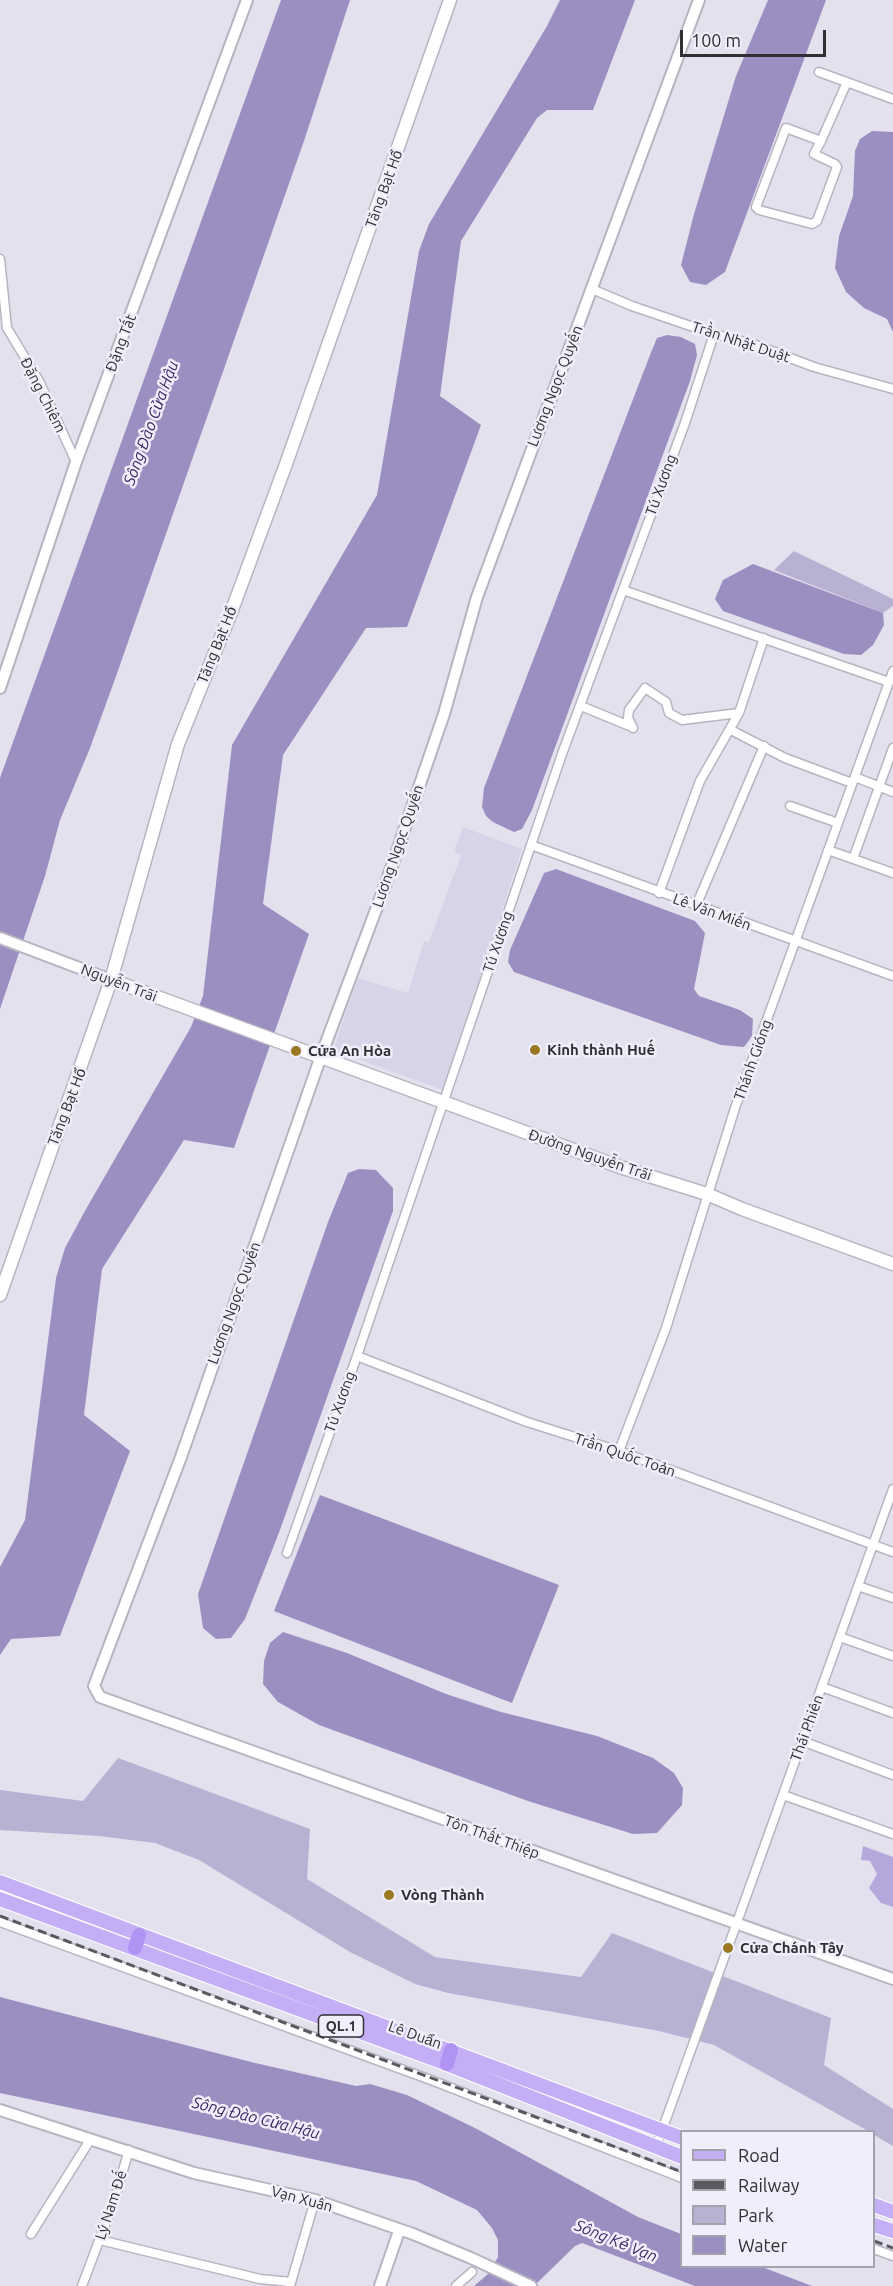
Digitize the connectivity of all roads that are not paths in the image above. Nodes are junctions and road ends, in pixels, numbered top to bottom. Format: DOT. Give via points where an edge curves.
graph roads {
  1 [pos="247,0"];
  2 [pos="450,0"];
  3 [pos="699,0"];
  4 [pos="819,72"];
  5 [pos="847,82"];
  6 [pos="893,99"];
  7 [pos="820,141"];
  8 [pos="0,259"];
  9 [pos="592,289"];
  10 [pos="714,334"];
  11 [pos="893,389"];
  12 [pos="76,462"];
  13 [pos="623,590"];
  14 [pos="764,638"];
  15 [pos="893,671"];
  16 [pos="889,682"];
  17 [pos="0,688"];
  18 [pos="889,694"];
  19 [pos="581,706"];
  20 [pos="739,713"];
  21 [pos="731,729"];
  22 [pos="764,746"];
  23 [pos="893,748"];
  24 [pos="853,780"];
  25 [pos="878,786"];
  26 [pos="893,792"];
  27 [pos="790,806"];
  28 [pos="838,824"];
  29 [pos="531,845"];
  30 [pos="828,850"];
  31 [pos="853,859"];
  32 [pos="893,873"];
  33 [pos="659,893"];
  34 [pos="696,906"];
  35 [pos="0,938"];
  36 [pos="795,942"];
  37 [pos="893,976"];
  38 [pos="111,980"];
  39 [pos="287,1044"];
  40 [pos="321,1056"];
  41 [pos="442,1101"];
  42 [pos="707,1194"];
  43 [pos="893,1264"];
  44 [pos="0,1295"];
  45 [pos="357,1356"];
  46 [pos="619,1451"];
  47 [pos="893,1489"];
  48 [pos="873,1545"];
  49 [pos="893,1552"];
  50 [pos="287,1553"];
  51 [pos="858,1586"];
  52 [pos="893,1598"];
  53 [pos="840,1637"];
  54 [pos="893,1656"];
  55 [pos="822,1687"];
  56 [pos="95,1690"];
  57 [pos="893,1713"];
  58 [pos="802,1741"];
  59 [pos="893,1774"];
  60 [pos="783,1795"];
  61 [pos="893,1834"];
  62 [pos="0,1882"];
  63 [pos="0,1899"];
  64 [pos="0,1922"];
  65 [pos="736,1923"];
  66 [pos="137,1941"];
  67 [pos="893,1979"];
  68 [pos="451,2050"];
  69 [pos="447,2064"];
  70 [pos="0,2110"];
  71 [pos="661,2131"];
  72 [pos="680,2138"];
  73 [pos="90,2140"];
  74 [pos="656,2147"];
  75 [pos="129,2150"];
  76 [pos="680,2157"];
  77 [pos="680,2178"];
  78 [pos="315,2200"];
  79 [pos="875,2206"];
  80 [pos="893,2212"];
  81 [pos="875,2226"];
  82 [pos="399,2231"];
  83 [pos="893,2231"];
  84 [pos="31,2234"];
  85 [pos="100,2240"];
  86 [pos="875,2250"];
  87 [pos="893,2256"];
  88 [pos="472,2272"];
  89 [pos="291,2284"];
  90 [pos="82,2286"];
  91 [pos="380,2286"];
  92 [pos="456,2286"];
  93 [pos="531,2286"];
  1 -- 12 [label="street, Đặng Tất"];
  2 -- 38 [label="main road, Tăng Bạt Hổ" via="286,464 178,744"];
  3 -- 9 [label="street, Lương Ngọc Quyến"];
  4 -- 5 [label="street"];
  5 -- 6 [label="street"];
  5 -- 7 [label="street"];
  7 -- 7 [label="street" via="786,129 756,207 759,210 812,224 817,221 837,167 814,154"];
  8 -- 12 [label="street, Đặng Chiêm" via="7,328 39,381"];
  9 -- 10 [label="street, Trần Nhật Duật"];
  9 -- 40 [label="street, Lương Ngọc Quyến" via="477,597 444,714"];
  10 -- 11 [label="street, Trần Nhật Duật"];
  10 -- 13 [label="street, Tú Xương"];
  12 -- 17 [label="street, Đặng Tất"];
  13 -- 14 [label="street"];
  13 -- 19 [label="street, Tú Xương"];
  14 -- 16 [label="street"];
  14 -- 20 [label="street"];
  15 -- 16 [label="street, Thánh Gióng"];
  16 -- 18 [label="street, Thánh Gióng"];
  18 -- 24 [label="street, Thánh Gióng"];
  19 -- 20 [label="street" via="633,728 629,710 645,688 666,702 669,713 682,720"];
  19 -- 29 [label="street, Tú Xương"];
  20 -- 21 [label="street"];
  21 -- 22 [label="street"];
  21 -- 33 [label="street" via="700,781"];
  22 -- 24 [label="street" via="785,758"];
  22 -- 34 [label="street"];
  23 -- 25 [label="street"];
  24 -- 25 [label="street"];
  24 -- 28 [label="street, Thánh Gióng"];
  25 -- 26 [label="street"];
  25 -- 31 [label="street"];
  27 -- 28 [label="street"];
  28 -- 30 [label="street, Thánh Gióng"];
  29 -- 33 [label="street, Lê Văn Miến"];
  29 -- 41 [label="street, Tú Xương"];
  30 -- 31 [label="street"];
  30 -- 36 [label="street, Thánh Gióng"];
  31 -- 32 [label="street"];
  33 -- 34 [label="street, Lê Văn Miến"];
  34 -- 36 [label="street, Lê Văn Miến"];
  35 -- 38 [label="street, Nguyễn Trãi"];
  36 -- 37 [label="street, Lê Văn Miến"];
  36 -- 42 [label="street, Thánh Gióng"];
  38 -- 39 [label="main road, Nguyễn Trãi"];
  38 -- 44 [label="main road, Tăng Bạt Hổ"];
  39 -- 40 [label="main road, Đường Nguyễn Trãi"];
  40 -- 41 [label="main road, Đường Nguyễn Trãi"];
  40 -- 56 [label="street, Lương Ngọc Quyến" via="181,1458 94,1680"];
  41 -- 42 [label="main road, Đường Nguyễn Trãi" via="620,1167"];
  41 -- 45 [label="street, Tú Xương"];
  42 -- 43 [label="main road, Đường Nguyễn Trãi"];
  42 -- 46 [label="street, Thánh Gióng" via="666,1328"];
  45 -- 46 [label="street, Trần Quốc Toản" via="527,1422"];
  45 -- 50 [label="street, Tú Xương"];
  46 -- 48 [label="street, Trần Quốc Toản"];
  47 -- 48 [label="street, Thái Phiên"];
  48 -- 49 [label="street, Trần Quốc Toản"];
  48 -- 51 [label="street, Thái Phiên"];
  51 -- 52 [label="street"];
  51 -- 53 [label="street, Thái Phiên"];
  53 -- 54 [label="street"];
  53 -- 55 [label="street, Thái Phiên"];
  55 -- 57 [label="street"];
  55 -- 58 [label="street, Thái Phiên"];
  56 -- 65 [label="street, Tôn Thất Thiệp" via="100,1697"];
  58 -- 59 [label="street"];
  58 -- 60 [label="street, Thái Phiên"];
  60 -- 61 [label="street"];
  60 -- 65 [label="street, Thái Phiên"];
  62 -- 66 [label="main road, Lê Duẩn / QL.1"];
  63 -- 66 [label="main road, Lê Duẩn / QL.1"];
  64 -- 77 [label="street" via="431,2080"];
  65 -- 67 [label="street, Tôn Thất Thiệp"];
  65 -- 71 [label="street, Thái Phiên"];
  66 -- 68 [label="main road, Lê Duẩn / QL.1"];
  66 -- 69 [label="main road, Lê Duẩn / QL.1" via="219,1982"];
  68 -- 69 [label="highway"];
  68 -- 71 [label="main road, Lê Duẩn / QL.1"];
  69 -- 74 [label="main road, Lê Duẩn / QL.1"];
  70 -- 73 [label="street, Lý Nam Đế"];
  71 -- 72 [label="main road, Lê Duẩn / QL.1"];
  71 -- 74 [label="street"];
  73 -- 75 [label="street, Lý Nam Đế"];
  73 -- 84 [label="street"];
  74 -- 76 [label="main road, Lê Duẩn / QL.1"];
  75 -- 78 [label="street, Vạn Xuân" via="194,2173"];
  75 -- 85 [label="street, Lý Nam Đế"];
  78 -- 82 [label="street, Vạn Xuân"];
  78 -- 89 [label="street"];
  79 -- 80 [label="main road"];
  81 -- 83 [label="main road"];
  82 -- 91 [label="street"];
  82 -- 93 [label="street, Vạn Xuân"];
  85 -- 89 [label="street"];
  85 -- 90 [label="street, Lý Nam Đế"];
  86 -- 87 [label="street"];
  88 -- 92 [label="street"];
}
